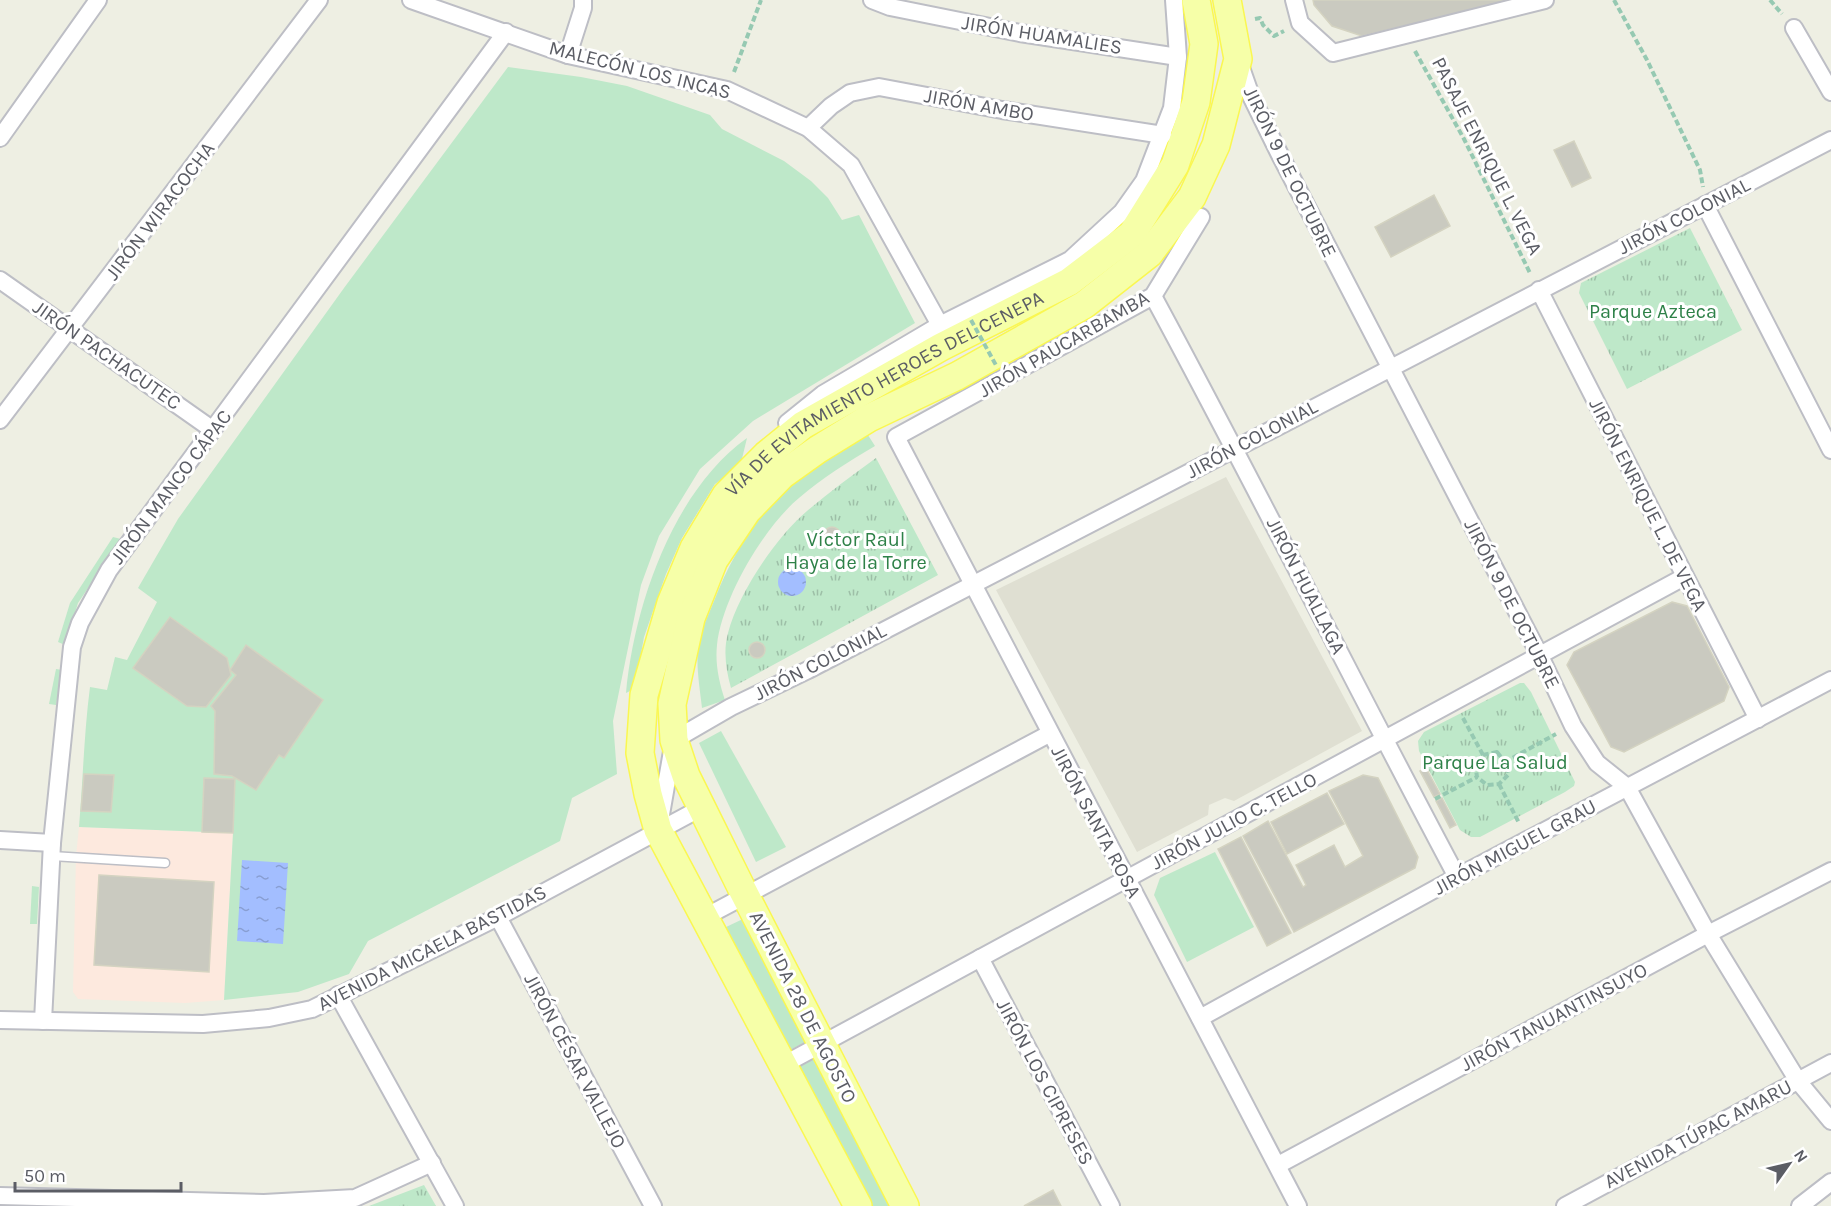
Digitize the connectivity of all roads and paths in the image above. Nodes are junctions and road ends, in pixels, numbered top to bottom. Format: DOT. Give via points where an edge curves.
graph roads {
  1 [pos="98,0"];
  2 [pos="319,0"];
  3 [pos="411,0"];
  4 [pos="583,0"];
  5 [pos="761,0"];
  6 [pos="872,0"];
  7 [pos="1174,0"];
  8 [pos="1196,0"];
  9 [pos="1227,0"];
  10 [pos="1294,0"];
  11 [pos="1545,0"];
  12 [pos="1614,0"];
  13 [pos="1794,28"];
  14 [pos="506,32"];
  15 [pos="1407,35"];
  16 [pos="568,55"];
  17 [pos="1178,57"];
  18 [pos="1238,58"];
  19 [pos="727,90"];
  20 [pos="1831,92"];
  21 [pos="808,128"];
  22 [pos="1163,135"];
  23 [pos="0,138"];
  24 [pos="1831,140"];
  25 [pos="1705,205"];
  26 [pos="1201,218"];
  27 [pos="0,280"];
  28 [pos="1539,290"];
  29 [pos="1153,296"];
  30 [pos="971,320"];
  31 [pos="940,325"];
  32 [pos="70,330"];
  33 [pos="997,367"];
  34 [pos="1389,368"];
  35 [pos="0,420"];
  36 [pos="213,430"];
  37 [pos="896,437"];
  38 [pos="1236,448"];
  39 [pos="1831,450"];
  40 [pos="748,473"];
  41 [pos="1684,577"];
  42 [pos="973,584"];
  43 [pos="1540,656"];
  44 [pos="1831,680"];
  45 [pos="1454,702"];
  46 [pos="1758,719"];
  47 [pos="1573,726"];
  48 [pos="1049,734"];
  49 [pos="1384,738"];
  50 [pos="674,740"];
  51 [pos="1483,754"];
  52 [pos="1506,762"];
  53 [pos="1477,777"];
  54 [pos="1499,784"];
  55 [pos="1627,787"];
  56 [pos="701,808"];
  57 [pos="1420,808"];
  58 [pos="658,830"];
  59 [pos="0,840"];
  60 [pos="1528,840"];
  61 [pos="52,849"];
  62 [pos="165,863"];
  63 [pos="1831,871"];
  64 [pos="1457,877"];
  65 [pos="1127,879"];
  66 [pos="746,896"];
  67 [pos="498,917"];
  68 [pos="705,917"];
  69 [pos="1708,934"];
  70 [pos="980,958"];
  71 [pos="338,995"];
  72 [pos="1200,1018"];
  73 [pos="0,1020"];
  74 [pos="43,1021"];
  75 [pos="823,1044"];
  76 [pos="1831,1063"];
  77 [pos="783,1065"];
  78 [pos="1798,1081"];
  79 [pos="1831,1121"];
  80 [pos="432,1163"];
  81 [pos="1278,1165"];
  82 [pos="1831,1182"];
  83 [pos="0,1196"];
  84 [pos="100,1203"];
  85 [pos="264,1204"];
  86 [pos="455,1206"];
  87 [pos="653,1206"];
  88 [pos="858,1206"];
  89 [pos="905,1206"];
  90 [pos="1111,1206"];
  91 [pos="1298,1206"];
  92 [pos="1565,1206"];
  93 [pos="1800,1206"];
  1 -- 23 [label="street"];
  2 -- 32 [label="street, JIRÓN WIRACOCHA"];
  3 -- 14 [label="street, MALECÓN LOS INCAS"];
  4 -- 16 [label="street"];
  5 -- 19 [label="path"];
  6 -- 17 [label="street, JIRÓN HUAMALIES" via="1020,33"];
  7 -- 17 [label="street"];
  8 -- 40 [label="main road, VÍA DE EVITAMIENTO HEROES DEL CENEPA" via="1204,44 1196,102 1175,165 1132,234 1069,282 941,346 803,425"];
  9 -- 18 [label="main road, VÍA DE EVITAMIENTO HEROES DEL CENEPA"];
  10 -- 15 [label="street" via="1300,23 1333,52"];
  11 -- 15 [label="street"];
  12 -- 25 [label="path" via="1700,170"];
  13 -- 20 [label="street"];
  14 -- 16 [label="street, MALECÓN LOS INCAS"];
  14 -- 36 [label="street, JIRÓN MANCO CÁPAC"];
  15 -- 28 [label="path, PASAJE ENRIQUE L. VEGA"];
  16 -- 19 [label="street, MALECÓN LOS INCAS"];
  17 -- 22 [label="street" via="1172,108"];
  18 -- 34 [label="street, JIRÓN 9 DE OCTUBRE" via="1251,96"];
  18 -- 50 [label="main road, VÍA DE EVITAMIENTO HEROES DEL CENEPA" via="1216,145 1191,197 1149,254 1084,305 957,376 869,418 817,450 782,475 747,511 714,560 690,618 672,704"];
  19 -- 21 [label="street, MALECÓN LOS INCAS"];
  21 -- 22 [label="street, JIRÓN AMBO" via="850,93 879,87 1002,111"];
  21 -- 31 [label="street, MALECÓN LOS INCAS" via="851,165"];
  22 -- 31 [label="street" via="1144,181 1122,212 1070,260"];
  24 -- 25 [label="street, JIRÓN COLONIAL"];
  25 -- 28 [label="street, JIRÓN COLONIAL"];
  25 -- 39 [label="street"];
  26 -- 29 [label="street, JIRÓN PAUCARBAMBA"];
  27 -- 32 [label="street, JIRÓN PACHACUTEC"];
  28 -- 34 [label="street, JIRÓN COLONIAL"];
  28 -- 41 [label="street, JIRÓN ENRIQUE L. DE VEGA"];
  29 -- 37 [label="street, JIRÓN PAUCARBAMBA"];
  29 -- 38 [label="street, JIRÓN HUALLAGA"];
  30 -- 33 [label="path, bridge"];
  31 -- 40 [label="street" via="823,394 769,437"];
  32 -- 35 [label="street, JIRÓN WIRACOCHA"];
  32 -- 36 [label="street, JIRÓN PACHACUTEC"];
  34 -- 38 [label="street, JIRÓN COLONIAL"];
  34 -- 43 [label="street, JIRÓN 9 DE OCTUBRE"];
  36 -- 61 [label="street, JIRÓN MANCO CÁPAC" via="109,570 80,623 72,647"];
  37 -- 42 [label="street, JIRÓN SANTA ROSA"];
  38 -- 42 [label="street, JIRÓN COLONIAL"];
  38 -- 49 [label="street, JIRÓN HUALLAGA"];
  40 -- 58 [label="main road, VÍA DE EVITAMIENTO HEROES DEL CENEPA" via="726,495 694,548 671,603 644,695 640,753"];
  41 -- 43 [label="street, JIRÓN JULIO C. TELLO"];
  41 -- 46 [label="street, JIRÓN ENRIQUE L. DE VEGA"];
  42 -- 48 [label="street, JIRÓN SANTA ROSA"];
  42 -- 50 [label="street, JIRÓN COLONIAL" via="730,707"];
  43 -- 45 [label="street, JIRÓN JULIO C. TELLO"];
  43 -- 47 [label="street, JIRÓN 9 DE OCTUBRE"];
  44 -- 46 [label="street, JIRÓN MIGUEL GRAU"];
  45 -- 49 [label="street, JIRÓN JULIO C. TELLO"];
  45 -- 51 [label="path"];
  46 -- 55 [label="street, JIRÓN MIGUEL GRAU"];
  47 -- 52 [label="path"];
  47 -- 55 [label="street, JIRÓN 9 DE OCTUBRE" via="1597,763"];
  48 -- 65 [label="street, JIRÓN SANTA ROSA"];
  48 -- 66 [label="street"];
  49 -- 57 [label="street, JIRÓN HUALLAGA"];
  49 -- 65 [label="street, JIRÓN JULIO C. TELLO"];
  50 -- 56 [label="main road, VÍA DE EVITAMIENTO HEROES DEL CENEPA"];
  50 -- 58 [label="street"];
  51 -- 52 [label="path" via="1497,752"];
  51 -- 53 [label="path" via="1475,762"];
  52 -- 54 [label="path" via="1509,774"];
  53 -- 54 [label="path" via="1487,785"];
  53 -- 57 [label="path"];
  54 -- 60 [label="path"];
  55 -- 60 [label="street, JIRÓN MIGUEL GRAU"];
  55 -- 69 [label="street, JIRÓN 9 DE OCTUBRE"];
  56 -- 58 [label="street, AVENIDA MICAELA BASTIDAS"];
  56 -- 66 [label="main road, AVENIDA 28 DE AGOSTO"];
  57 -- 64 [label="street, JIRÓN HUALLAGA"];
  58 -- 67 [label="street, AVENIDA MICAELA BASTIDAS"];
  58 -- 68 [label="main road"];
  59 -- 61 [label="street"];
  60 -- 64 [label="street, JIRÓN MIGUEL GRAU"];
  61 -- 62 [label="lane"];
  61 -- 74 [label="street, JIRÓN MANCO CÁPAC"];
  63 -- 69 [label="street, JIRÓN TANUANTINSUYO"];
  64 -- 72 [label="street, JIRÓN MIGUEL GRAU"];
  65 -- 70 [label="street, JIRÓN JULIO C. TELLO"];
  65 -- 72 [label="street, JIRÓN SANTA ROSA"];
  66 -- 68 [label="street"];
  66 -- 75 [label="main road, AVENIDA 28 DE AGOSTO"];
  67 -- 71 [label="street, AVENIDA MICAELA BASTIDAS"];
  67 -- 87 [label="street, JIRÓN CÉSAR VALLEJO"];
  68 -- 77 [label="main road"];
  69 -- 78 [label="street, JIRÓN 9 DE OCTUBRE"];
  69 -- 81 [label="street, JIRÓN TANUANTINSUYO"];
  70 -- 75 [label="street, JIRÓN JULIO C. TELLO"];
  70 -- 90 [label="street, JIRÓN LOS CIPRESES"];
  71 -- 74 [label="street, AVENIDA MICAELA BASTIDAS" via="312,1009 269,1018 203,1024"];
  71 -- 80 [label="street"];
  72 -- 81 [label="street, JIRÓN SANTA ROSA"];
  73 -- 74 [label="street, AVENIDA MICAELA BASTIDAS"];
  75 -- 77 [label="street, JIRÓN JULIO C. TELLO"];
  75 -- 89 [label="main road, AVENIDA 28 DE AGOSTO"];
  76 -- 78 [label="street, AVENIDA TÚPAC AMARU"];
  77 -- 88 [label="main road"];
  78 -- 79 [label="street, JIRÓN 9 DE OCTUBRE"];
  78 -- 92 [label="street, AVENIDA TÚPAC AMARU"];
  80 -- 85 [label="street" via="356,1198"];
  80 -- 86 [label="street"];
  81 -- 91 [label="street, JIRÓN SANTA ROSA"];
  82 -- 93 [label="street"];
  83 -- 84 [label="street"];
  84 -- 85 [label="street"];
}
